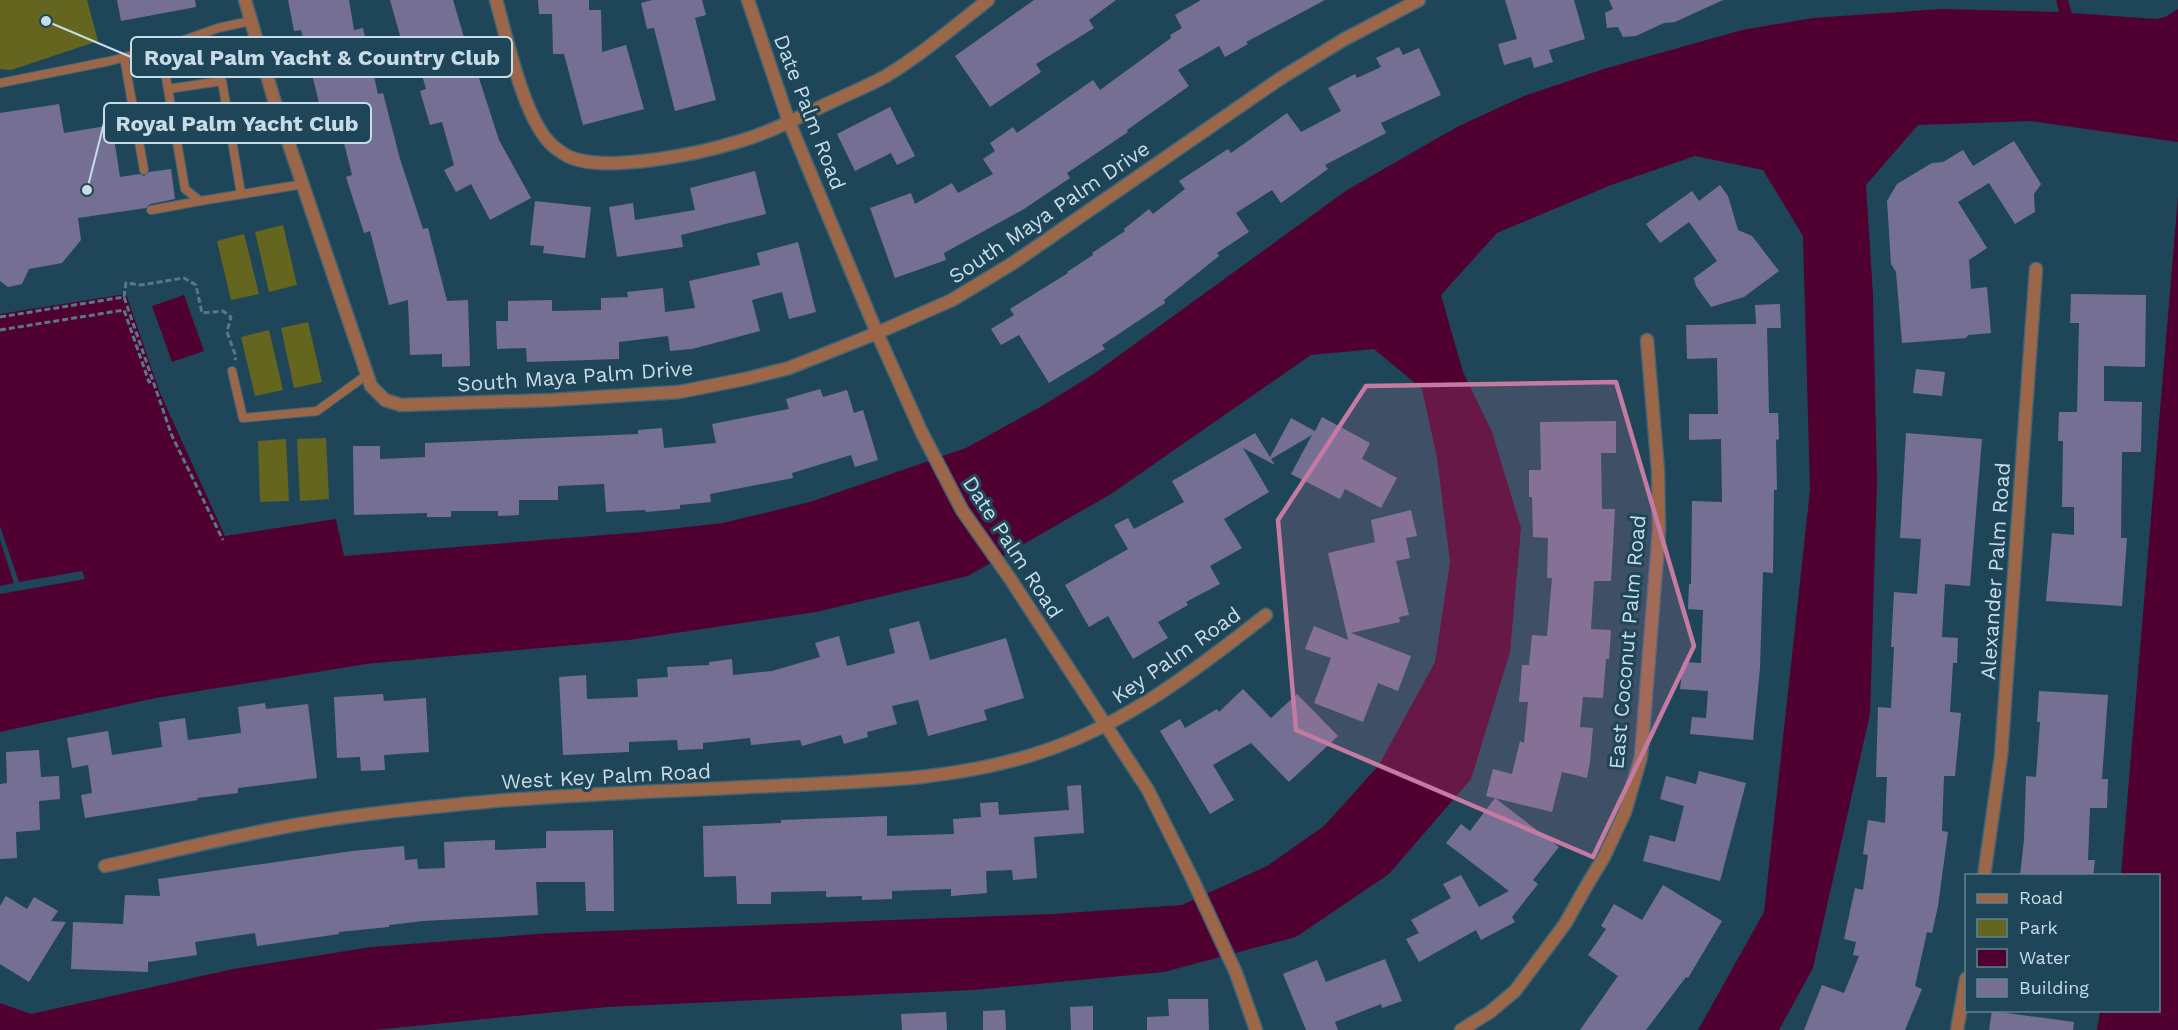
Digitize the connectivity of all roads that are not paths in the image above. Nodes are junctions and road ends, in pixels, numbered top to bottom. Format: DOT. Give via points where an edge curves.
graph roads {
  1 [pos="245,0"];
  2 [pos="496,0"];
  3 [pos="748,0"];
  4 [pos="988,0"];
  5 [pos="1419,0"];
  6 [pos="251,21"];
  7 [pos="161,48"];
  8 [pos="124,57"];
  9 [pos="0,83"];
  10 [pos="168,89"];
  11 [pos="789,122"];
  12 [pos="144,170"];
  13 [pos="304,184"];
  14 [pos="241,194"];
  15 [pos="200,201"];
  16 [pos="151,210"];
  17 [pos="2036,269"];
  18 [pos="878,333"];
  19 [pos="1647,340"];
  20 [pos="231,371"];
  21 [pos="368,374"];
  22 [pos="1266,615"];
  23 [pos="1106,725"];
  24 [pos="105,866"];
  25 [pos="1984,874"];
  26 [pos="1965,985"];
  27 [pos="1256,1030"];
  28 [pos="1461,1030"];
  29 [pos="1957,1030"];
  1 -- 6 [label="street"];
  2 -- 11 [label="street" via="537,129 571,158 613,163 685,154 738,142"];
  3 -- 11 [label="street, Date Palm Road"];
  4 -- 11 [label="street" via="886,76"];
  5 -- 18 [label="street, South Maya Palm Drive" via="1281,78 1013,263 952,300"];
  6 -- 7 [label="lane"];
  6 -- 13 [label="street"];
  7 -- 8 [label="lane"];
  7 -- 10 [label="lane"];
  8 -- 9 [label="lane"];
  8 -- 12 [label="lane"];
  10 -- 14 [label="lane" via="222,81"];
  10 -- 15 [label="lane" via="185,189"];
  11 -- 18 [label="street, Date Palm Road"];
  13 -- 14 [label="lane"];
  13 -- 21 [label="street"];
  14 -- 15 [label="lane"];
  15 -- 16 [label="lane"];
  17 -- 25 [label="street, Alexander Palm Road" via="2001,756"];
  18 -- 21 [label="street, South Maya Palm Drive" via="789,368 679,392 401,405 385,400 371,386"];
  18 -- 23 [label="street, Date Palm Road" via="921,431 962,510"];
  19 -- 28 [label="street, East Coconut Palm Road" via="1659,530 1641,757 1621,821 1565,924 1515,991"];
  20 -- 21 [label="lane" via="243,418 317,411"];
  22 -- 23 [label="street, Key Palm Road" via="1196,670"];
  23 -- 24 [label="street, West Key Palm Road" via="1046,751 955,773 898,780 495,801 383,813 300,824"];
  23 -- 27 [label="street, Date Palm Road" via="1148,790 1190,874 1236,973"];
  26 -- 29 [label="street"];
}
